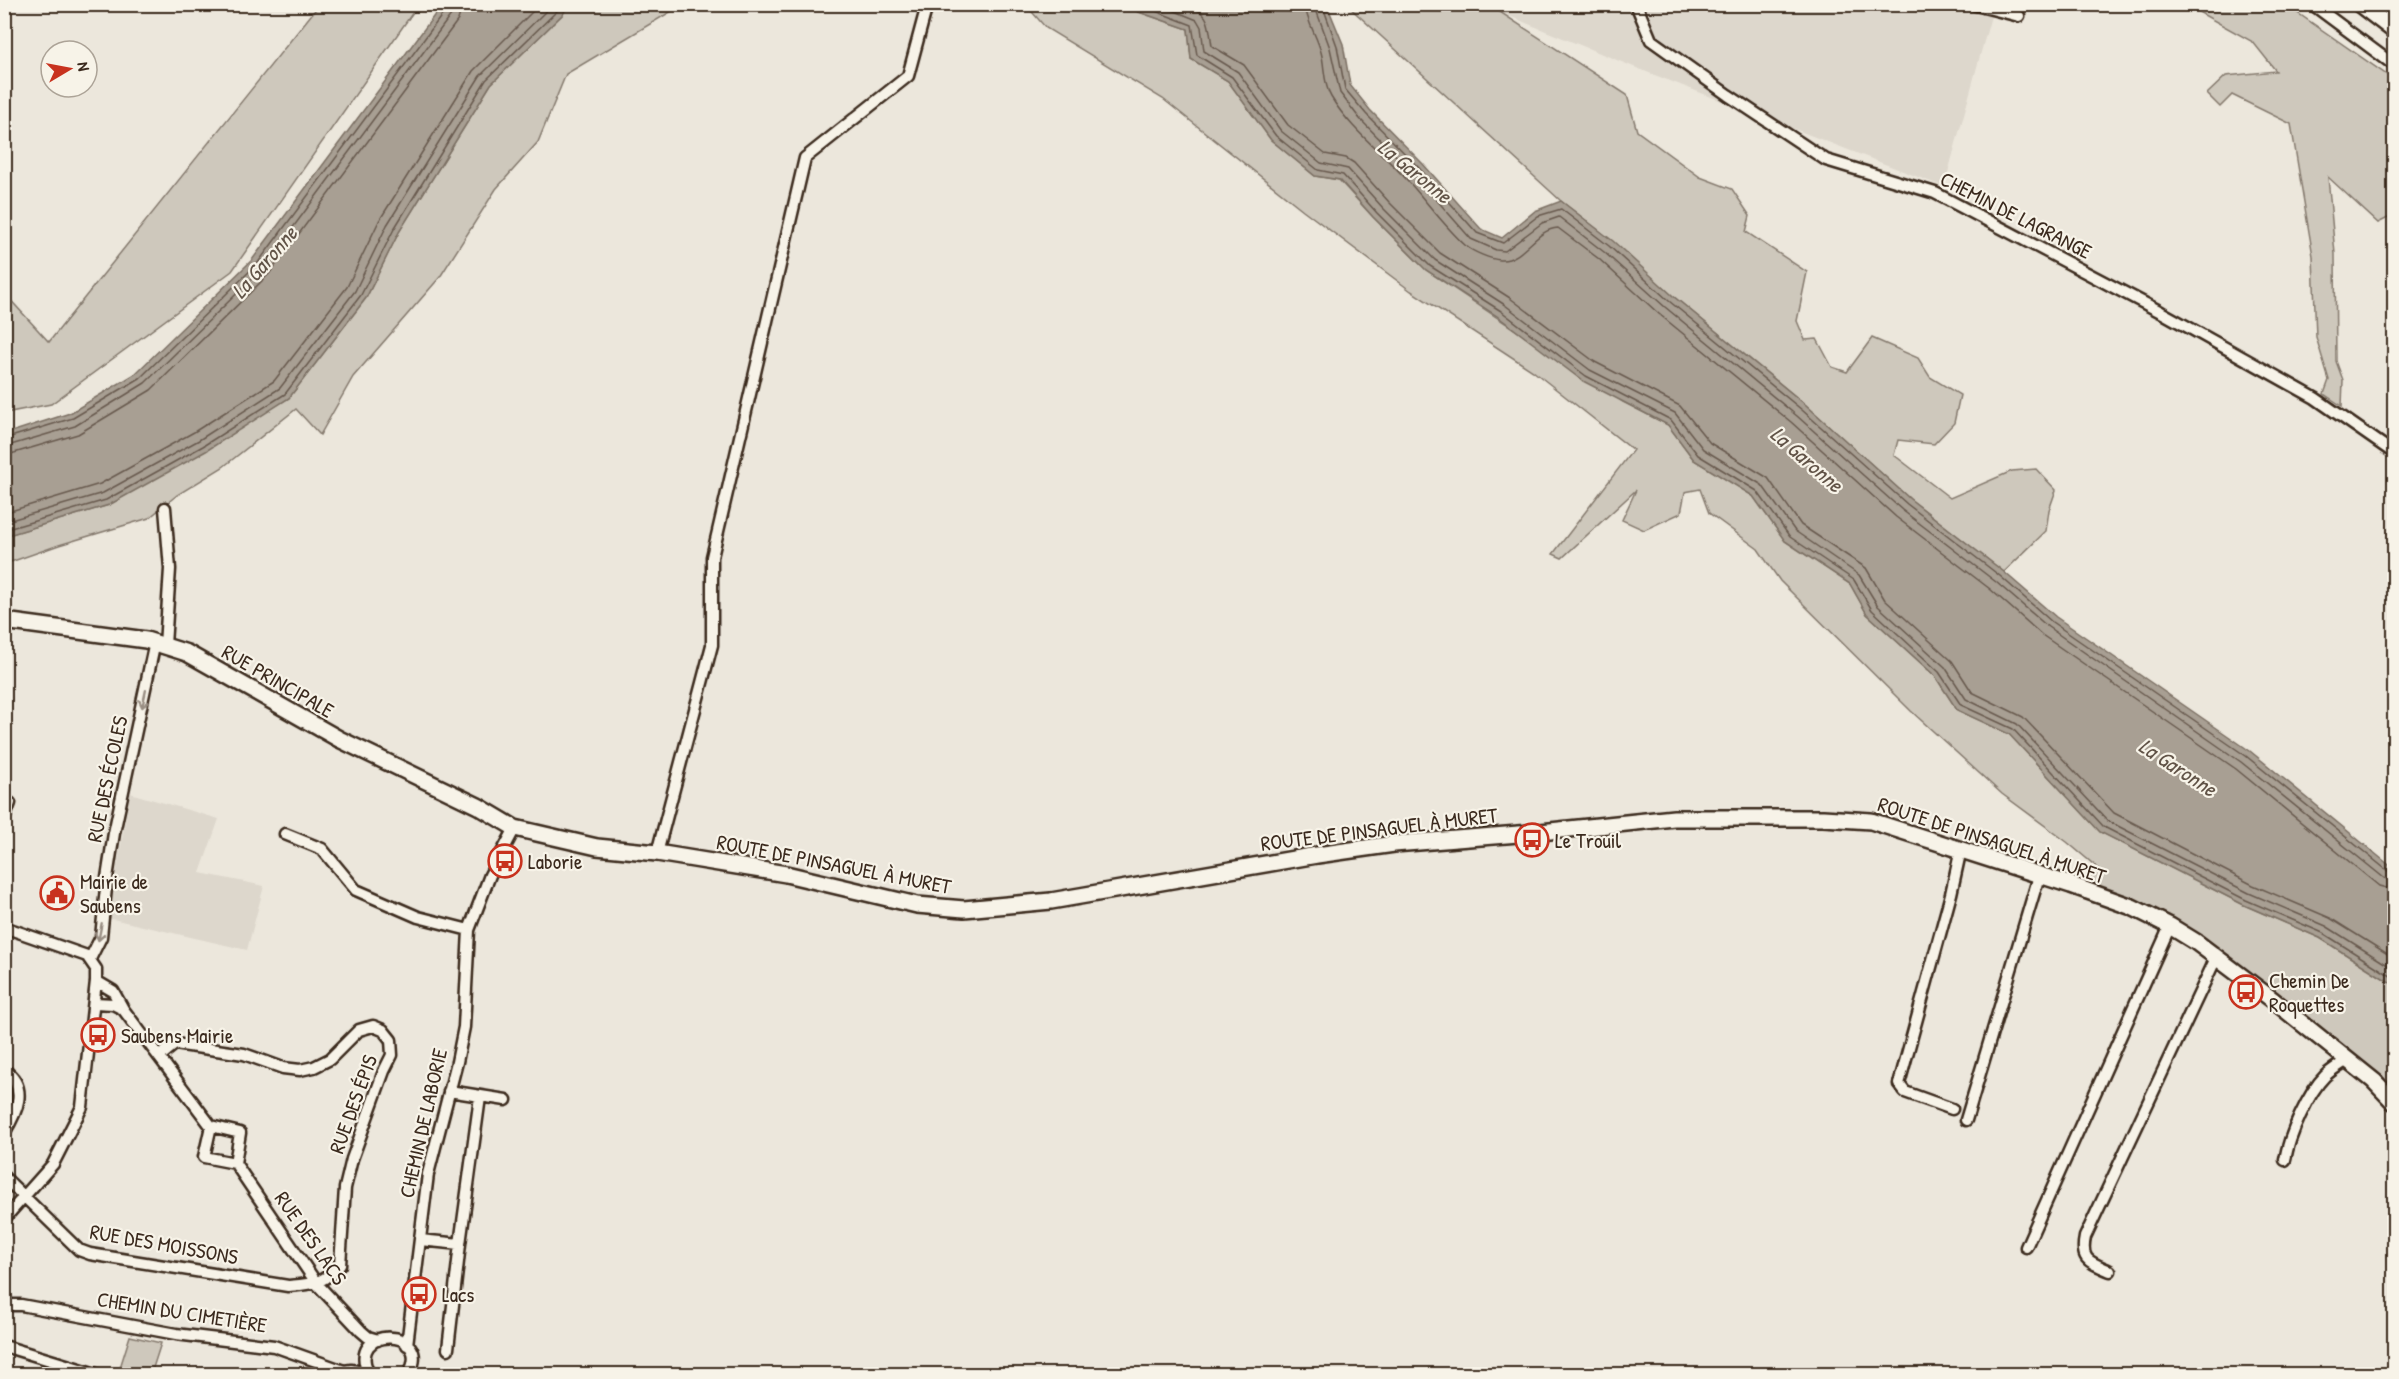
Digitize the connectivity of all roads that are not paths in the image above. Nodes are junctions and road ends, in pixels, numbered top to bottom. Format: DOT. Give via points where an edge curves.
graph roads {
  1 [pos="1636,4"];
  2 [pos="1972,4"];
  3 [pos="2312,4"];
  4 [pos="2360,4"];
  5 [pos="926,9"];
  6 [pos="2019,16"];
  7 [pos="2394,30"];
  8 [pos="2394,65"];
  9 [pos="2394,453"];
  10 [pos="165,508"];
  11 [pos="4,621"];
  12 [pos="160,644"];
  13 [pos="4,800"];
  14 [pos="4,819"];
  15 [pos="515,828"];
  16 [pos="285,834"];
  17 [pos="1961,849"];
  18 [pos="657,853"];
  19 [pos="2039,876"];
  20 [pos="2170,926"];
  21 [pos="4,927"];
  22 [pos="469,930"];
  23 [pos="2216,958"];
  24 [pos="90,959"];
  25 [pos="96,981"];
  26 [pos="95,1003"];
  27 [pos="123,1009"];
  28 [pos="159,1057"];
  29 [pos="2348,1060"];
  30 [pos="4,1070"];
  31 [pos="449,1091"];
  32 [pos="480,1097"];
  33 [pos="506,1100"];
  34 [pos="2394,1102"];
  35 [pos="1952,1108"];
  36 [pos="1966,1120"];
  37 [pos="211,1126"];
  38 [pos="4,1133"];
  39 [pos="2285,1160"];
  40 [pos="235,1162"];
  41 [pos="4,1177"];
  42 [pos="26,1197"];
  43 [pos="4,1219"];
  44 [pos="420,1240"];
  45 [pos="460,1244"];
  46 [pos="2026,1247"];
  47 [pos="2109,1271"];
  48 [pos="316,1284"];
  49 [pos="4,1305"];
  50 [pos="409,1324"];
  51 [pos="361,1331"];
  52 [pos="395,1337"];
  53 [pos="378,1340"];
  54 [pos="407,1345"];
  55 [pos="4,1346"];
  56 [pos="448,1350"];
  57 [pos="367,1353"];
  58 [pos="351,1370"];
  59 [pos="96,1374"];
  60 [pos="369,1374"];
  61 [pos="409,1374"];
  1 -- 9 [label="street, CHEMIN DE LAGRANGE" via="1651,40 1826,160 1935,193 2315,398"];
  2 -- 6 [label="street"];
  3 -- 8 [label="street"];
  4 -- 7 [label="main road"];
  5 -- 18 [label="street" via="908,76 805,158 712,557 712,645"];
  10 -- 12 [label="street, RUE DES ÉCOLES" via="170,569"];
  11 -- 12 [label="street, RUE PRINCIPALE"];
  12 -- 15 [label="street, RUE PRINCIPALE" via="187,653 339,739"];
  12 -- 24 [label="street, RUE DES ÉCOLES, one-way" via="114,834 101,937"];
  13 -- 14 [label="street" via="10,803"];
  15 -- 18 [label="street" via="597,847"];
  15 -- 22 [label="street, CHEMIN DE LABORIE" via="490,875"];
  16 -- 22 [label="street" via="322,849 356,890 418,917"];
  17 -- 18 [label="street, ROUTE DE PINSAGUEL À MURET" via="1871,821 1674,818 1394,844 1051,901 964,909 917,905 786,874"];
  17 -- 19 [label="street, ROUTE DE PINSAGUEL À MURET"];
  17 -- 35 [label="street" via="1899,1084 1905,1092"];
  19 -- 20 [label="street, ROUTE DE PINSAGUEL À MURET" via="2132,907"];
  19 -- 36 [label="street"];
  20 -- 23 [label="street, ROUTE DE PINSAGUEL À MURET"];
  20 -- 46 [label="street"];
  21 -- 24 [label="street"];
  22 -- 31 [label="street, CHEMIN DE LABORIE" via="464,1027"];
  23 -- 29 [label="street, ROUTE DE PINSAGUEL À MURET"];
  23 -- 47 [label="street" via="2085,1237 2082,1250 2088,1261"];
  24 -- 25 [label="street" via="96,969"];
  25 -- 26 [label="street"];
  25 -- 27 [label="street" via="113,991"];
  26 -- 27 [label="street"];
  26 -- 42 [label="street" via="82,1107 53,1164"];
  27 -- 28 [label="street"];
  28 -- 37 [label="street"];
  28 -- 48 [label="street, RUE DES ÉPIS" via="175,1044 244,1054 300,1070 330,1059 359,1030 373,1026 391,1040 392,1055 352,1159 345,1188 340,1264"];
  29 -- 34 [label="street, ROUTE DE PINSAGUEL À MURET"];
  29 -- 39 [label="street" via="2319,1083 2289,1139"];
  30 -- 38 [label="street" via="14,1076 20,1091 17,1112"];
  31 -- 32 [label="street"];
  31 -- 44 [label="street, CHEMIN DE LABORIE" via="428,1174"];
  32 -- 33 [label="street"];
  32 -- 45 [label="street"];
  37 -- 40 [label="street" via="240,1133"];
  37 -- 40 [label="street" via="204,1157"];
  40 -- 48 [label="street, RUE DES LACS"];
  41 -- 42 [label="street, RUE DES MOISSONS"];
  42 -- 43 [label="street"];
  42 -- 48 [label="street, RUE DES MOISSONS" via="79,1250 90,1254 288,1286"];
  44 -- 45 [label="street"];
  44 -- 50 [label="street, CHEMIN DE LABORIE"];
  45 -- 56 [label="street"];
  48 -- 51 [label="street, RUE DES LACS"];
  49 -- 58 [label="street, CHEMIN DU CIMETIÈRE" via="274,1346 334,1368"];
  50 -- 52 [label="street"];
  50 -- 54 [label="street, CHEMIN DE LABORIE"];
  51 -- 53 [label="street, RUE DES LACS"];
  51 -- 57 [label="street, RUE DES LACS"];
  52 -- 53 [label="street"];
  52 -- 54 [label="street"];
  53 -- 57 [label="street"];
  54 -- 61 [label="street, CHEMIN DE LABORIE" via="413,1356"];
  55 -- 59 [label="street"];
  57 -- 58 [label="street"];
  57 -- 60 [label="street, RUE DES LACS"];
  58 -- 60 [label="street, CHEMIN DU CIMETIÈRE"];
}
